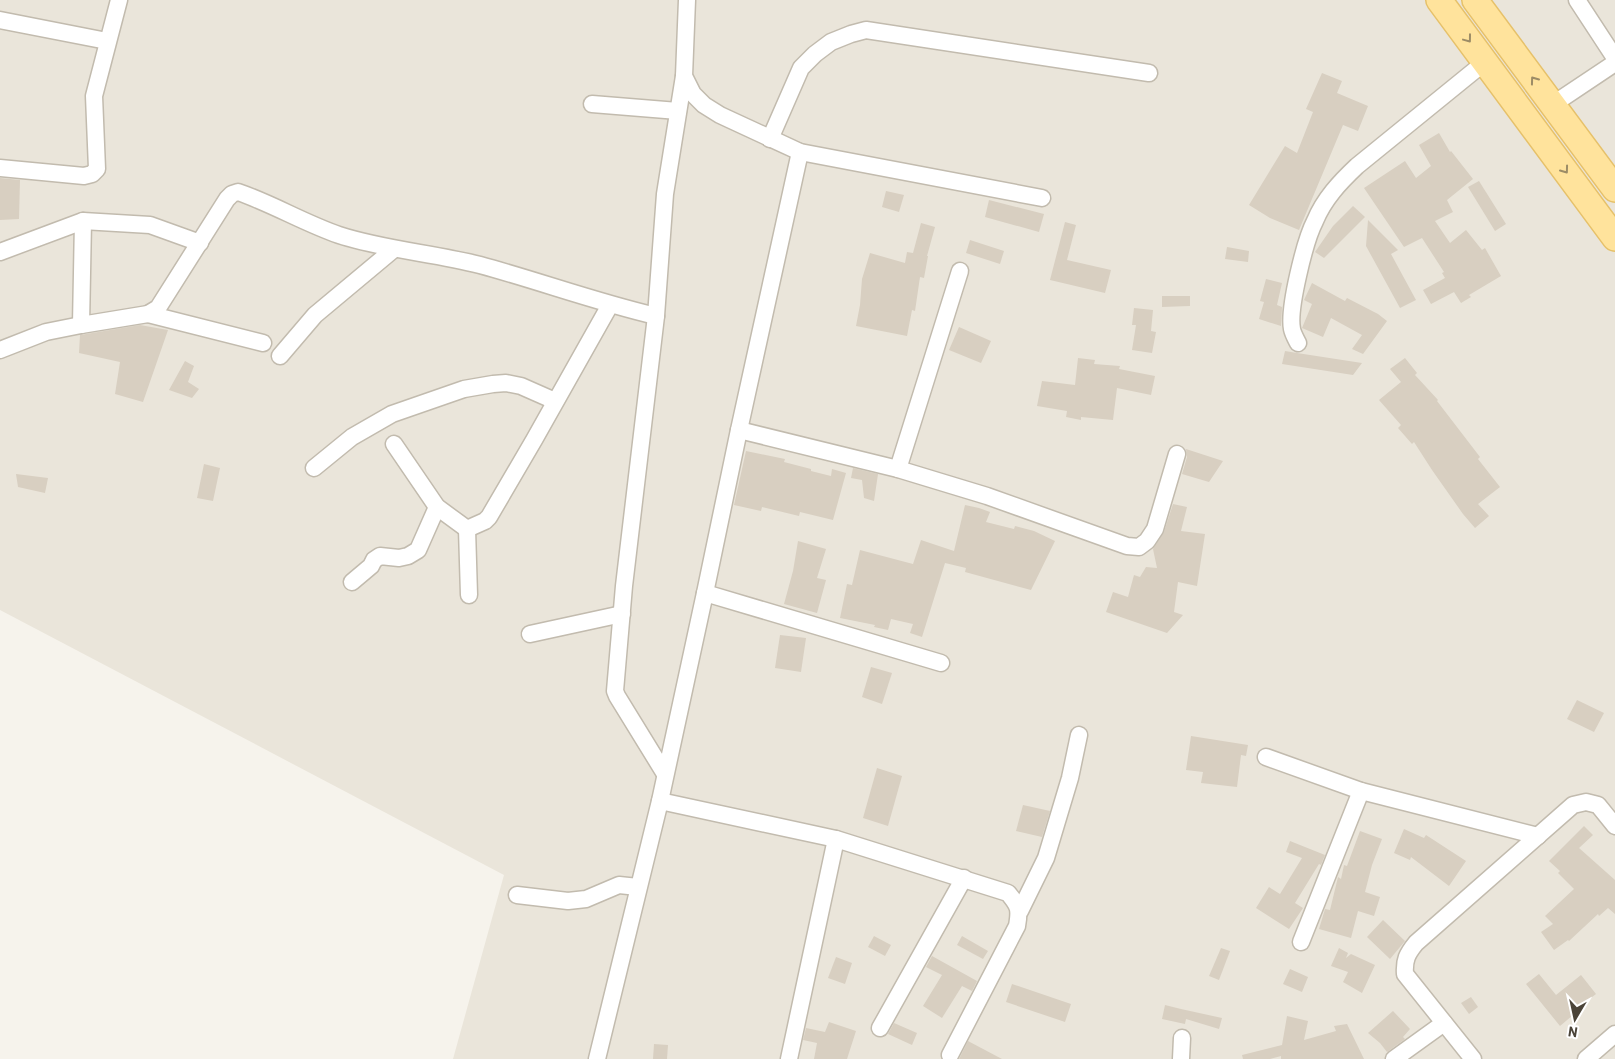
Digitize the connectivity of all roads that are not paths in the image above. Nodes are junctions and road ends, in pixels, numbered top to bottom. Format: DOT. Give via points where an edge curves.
graph roads {
  1 [pos="118,0"];
  2 [pos="687,0"];
  3 [pos="1439,0"];
  4 [pos="1475,0"];
  5 [pos="1577,0"];
  6 [pos="0,20"];
  7 [pos="107,41"];
  8 [pos="1615,58"];
  9 [pos="1485,62"];
  10 [pos="1615,63"];
  11 [pos="1149,73"];
  12 [pos="684,76"];
  13 [pos="592,104"];
  14 [pos="1552,105"];
  15 [pos="678,111"];
  16 [pos="770,139"];
  17 [pos="800,152"];
  18 [pos="0,168"];
  19 [pos="1615,189"];
  20 [pos="1042,198"];
  21 [pos="83,222"];
  22 [pos="1615,238"];
  23 [pos="200,243"];
  24 [pos="394,248"];
  25 [pos="0,252"];
  26 [pos="960,271"];
  27 [pos="610,305"];
  28 [pos="148,314"];
  29 [pos="656,316"];
  30 [pos="82,325"];
  31 [pos="264,343"];
  32 [pos="1298,344"];
  33 [pos="0,350"];
  34 [pos="280,356"];
  35 [pos="555,401"];
  36 [pos="739,430"];
  37 [pos="394,444"];
  38 [pos="1177,454"];
  39 [pos="314,468"];
  40 [pos="898,469"];
  41 [pos="437,507"];
  42 [pos="467,529"];
  43 [pos="352,582"];
  44 [pos="705,593"];
  45 [pos="469,595"];
  46 [pos="622,614"];
  47 [pos="530,634"];
  48 [pos="940,663"];
  49 [pos="1080,735"];
  50 [pos="1266,757"];
  51 [pos="665,774"];
  52 [pos="1361,792"];
  53 [pos="660,801"];
  54 [pos="1615,826"];
  55 [pos="1538,836"];
  56 [pos="836,840"];
  57 [pos="964,878"];
  58 [pos="638,887"];
  59 [pos="517,895"];
  60 [pos="1020,911"];
  61 [pos="1301,942"];
  62 [pos="1444,1023"];
  63 [pos="880,1028"];
  64 [pos="1615,1034"];
  65 [pos="1182,1038"];
  66 [pos="950,1054"];
  67 [pos="596,1059"];
  68 [pos="789,1059"];
  69 [pos="1181,1059"];
  70 [pos="1394,1059"];
  71 [pos="1473,1059"];
  72 [pos="1586,1059"];
  1 -- 7 [label="street"];
  2 -- 12 [label="street"];
  3 -- 9 [label="main road, one-way"];
  14 -- 4 [label="main road, one-way"];
  5 -- 8 [label="street"];
  6 -- 7 [label="street"];
  7 -- 18 [label="street" via="94,96 97,169 84,176"];
  9 -- 22 [label="main road, one-way"];
  9 -- 32 [label="street" via="1357,166 1325,202 1314,221 1294,297 1292,330"];
  10 -- 14 [label="street"];
  11 -- 16 [label="street" via="866,30 831,42 801,68"];
  12 -- 15 [label="street"];
  12 -- 16 [label="street" via="692,94 704,105"];
  13 -- 15 [label="street"];
  14 -- 19 [label="main road"];
  15 -- 29 [label="street" via="665,194"];
  16 -- 17 [label="street"];
  17 -- 20 [label="street"];
  17 -- 36 [label="street"];
  21 -- 23 [label="street" via="150,225"];
  21 -- 25 [label="street"];
  21 -- 30 [label="street"];
  23 -- 24 [label="street" via="227,199 238,192 340,235"];
  23 -- 28 [label="street" via="158,308"];
  24 -- 27 [label="street" via="479,265"];
  24 -- 34 [label="street" via="314,315"];
  26 -- 40 [label="street"];
  27 -- 29 [label="street"];
  27 -- 35 [label="street"];
  28 -- 30 [label="street"];
  28 -- 31 [label="street"];
  29 -- 46 [label="street"];
  30 -- 33 [label="street" via="46,332"];
  35 -- 39 [label="street" via="521,386 506,384 464,389 392,414 352,437"];
  35 -- 42 [label="street" via="489,517"];
  36 -- 40 [label="street"];
  36 -- 44 [label="street"];
  37 -- 41 [label="street"];
  38 -- 40 [label="street" via="1156,529 1139,547 1127,546 987,496"];
  41 -- 42 [label="street"];
  41 -- 43 [label="street" via="418,550 399,558 380,556"];
  42 -- 45 [label="street"];
  44 -- 48 [label="street"];
  44 -- 51 [label="street"];
  46 -- 47 [label="street"];
  46 -- 51 [label="street" via="615,691"];
  49 -- 60 [label="street" via="1046,858"];
  50 -- 52 [label="street"];
  51 -- 53 [label="street"];
  52 -- 55 [label="street"];
  52 -- 61 [label="street"];
  53 -- 56 [label="street"];
  53 -- 58 [label="street"];
  54 -- 55 [label="street" via="1598,805 1586,802 1573,805"];
  55 -- 62 [label="street" via="1406,955 1405,974"];
  56 -- 57 [label="street"];
  56 -- 68 [label="street"];
  57 -- 60 [label="street" via="1008,893"];
  57 -- 63 [label="street"];
  58 -- 59 [label="street" via="619,885 586,899 568,901"];
  58 -- 67 [label="street"];
  60 -- 66 [label="street" via="1017,926"];
  62 -- 70 [label="street"];
  62 -- 71 [label="street"];
  64 -- 72 [label="street"];
  65 -- 69 [label="street"];
}
